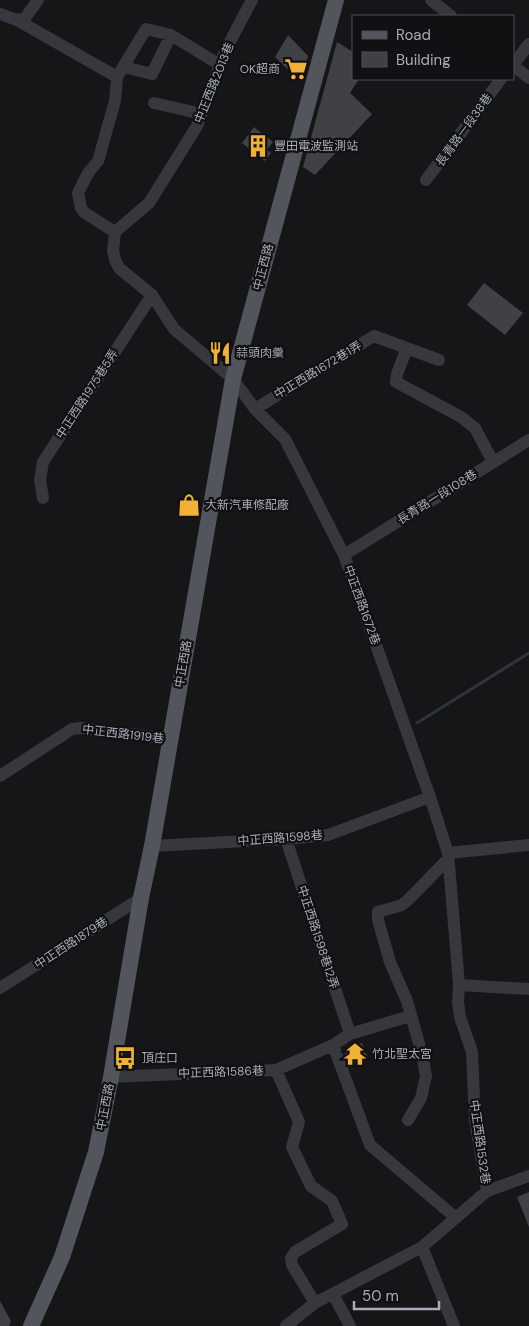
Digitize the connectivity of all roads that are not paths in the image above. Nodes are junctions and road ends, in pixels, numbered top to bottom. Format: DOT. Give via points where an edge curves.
graph roads {
  1 [pos="38,0"];
  2 [pos="252,0"];
  3 [pos="336,0"];
  4 [pos="431,0"];
  5 [pos="0,14"];
  6 [pos="450,15"];
  7 [pos="17,20"];
  8 [pos="171,35"];
  9 [pos="529,44"];
  10 [pos="514,64"];
  11 [pos="220,65"];
  12 [pos="514,66"];
  13 [pos="120,72"];
  14 [pos="529,78"];
  15 [pos="500,80"];
  16 [pos="154,103"];
  17 [pos="202,114"];
  18 [pos="426,180"];
  19 [pos="115,232"];
  20 [pos="152,295"];
  21 [pos="406,348"];
  22 [pos="439,360"];
  23 [pos="233,380"];
  24 [pos="255,409"];
  25 [pos="529,440"];
  26 [pos="493,462"];
  27 [pos="43,498"];
  28 [pos="344,555"];
  29 [pos="170,739"];
  30 [pos="0,776"];
  31 [pos="430,797"];
  32 [pos="286,839"];
  33 [pos="529,845"];
  34 [pos="152,846"];
  35 [pos="448,855"];
  36 [pos="141,898"];
  37 [pos="459,985"];
  38 [pos="0,988"];
  39 [pos="529,989"];
  40 [pos="410,1016"];
  41 [pos="350,1034"];
  42 [pos="333,1045"];
  43 [pos="276,1070"];
  44 [pos="111,1076"];
  45 [pos="408,1120"];
  46 [pos="529,1176"];
  47 [pos="487,1191"];
  48 [pos="456,1218"];
  49 [pos="422,1247"];
  50 [pos="333,1294"];
  51 [pos="315,1303"];
  52 [pos="31,1326"];
  53 [pos="286,1326"];
  54 [pos="350,1326"];
  55 [pos="454,1326"];
  1 -- 7 [label="street" via="25,18"];
  2 -- 11 [label="street, 中正西路2013巷"];
  3 -- 23 [label="main road, 中正西路"];
  4 -- 6 [label="street"];
  5 -- 7 [label="street"];
  7 -- 13 [label="street"];
  8 -- 11 [label="street"];
  8 -- 13 [label="street" via="152,74"];
  8 -- 13 [label="street" via="146,29"];
  9 -- 10 [label="street"];
  11 -- 17 [label="street, 中正西路2013巷"];
  12 -- 14 [label="street"];
  13 -- 19 [label="street" via="98,160 78,193 85,213"];
  15 -- 18 [label="street, 長青路一段38巷"];
  16 -- 17 [label="street"];
  17 -- 19 [label="street, 中正西路2013巷" via="149,204"];
  19 -- 20 [label="street, 中正西路1672巷" via="113,251 119,268"];
  20 -- 23 [label="street, 中正西路1672巷" via="174,329"];
  20 -- 27 [label="street, 中正西路1975巷5弄" via="43,462 40,480"];
  21 -- 22 [label="street, 中正西路1672巷1弄"];
  21 -- 24 [label="street, 中正西路1672巷1弄" via="374,336"];
  21 -- 26 [label="street" via="396,382 461,417 474,428"];
  23 -- 24 [label="street, 中正西路1672巷"];
  23 -- 29 [label="main road, 中正西路"];
  24 -- 28 [label="street, 中正西路1672巷" via="285,439"];
  25 -- 26 [label="street, 長青路一段108巷"];
  26 -- 28 [label="street, 長青路一段108巷"];
  28 -- 31 [label="street, 中正西路1672巷"];
  29 -- 30 [label="street, 中正西路1919巷" via="72,729"];
  29 -- 34 [label="main road, 中正西路"];
  31 -- 32 [label="street, 中正西路1598巷" via="328,835"];
  31 -- 35 [label="street, 中正西路1672巷"];
  32 -- 34 [label="street, 中正西路1598巷"];
  32 -- 41 [label="street, 中正西路1598巷12弄"];
  33 -- 35 [label="street"];
  34 -- 36 [label="main road, 中正西路"];
  35 -- 37 [label="street, 中正西路1532巷"];
  35 -- 40 [label="street" via="402,905 378,912 390,962"];
  36 -- 38 [label="street, 中正西路1879巷"];
  36 -- 44 [label="main road, 中正西路"];
  37 -- 39 [label="street"];
  37 -- 47 [label="street, 中正西路1532巷" via="460,1017 472,1052 475,1120"];
  40 -- 41 [label="street, 中正西路1586巷"];
  40 -- 45 [label="street" via="426,1076 421,1098"];
  41 -- 42 [label="street, 中正西路1586巷"];
  42 -- 43 [label="street, 中正西路1586巷"];
  42 -- 48 [label="street" via="370,1145"];
  43 -- 44 [label="street, 中正西路1586巷"];
  43 -- 51 [label="street" via="299,1122 292,1147 311,1186 332,1201 342,1224 295,1252 292,1258 292,1265"];
  44 -- 52 [label="main road, 中正西路" via="96,1152 62,1257"];
  46 -- 47 [label="street"];
  47 -- 48 [label="street, 中正西路1532巷"];
  48 -- 49 [label="street, 中正西路1532巷"];
  49 -- 50 [label="street, 中正西路1532巷"];
  49 -- 55 [label="street"];
  50 -- 51 [label="street, 中正西路1532巷"];
  50 -- 54 [label="street"];
  51 -- 53 [label="street, 中正西路1532巷"];
}
